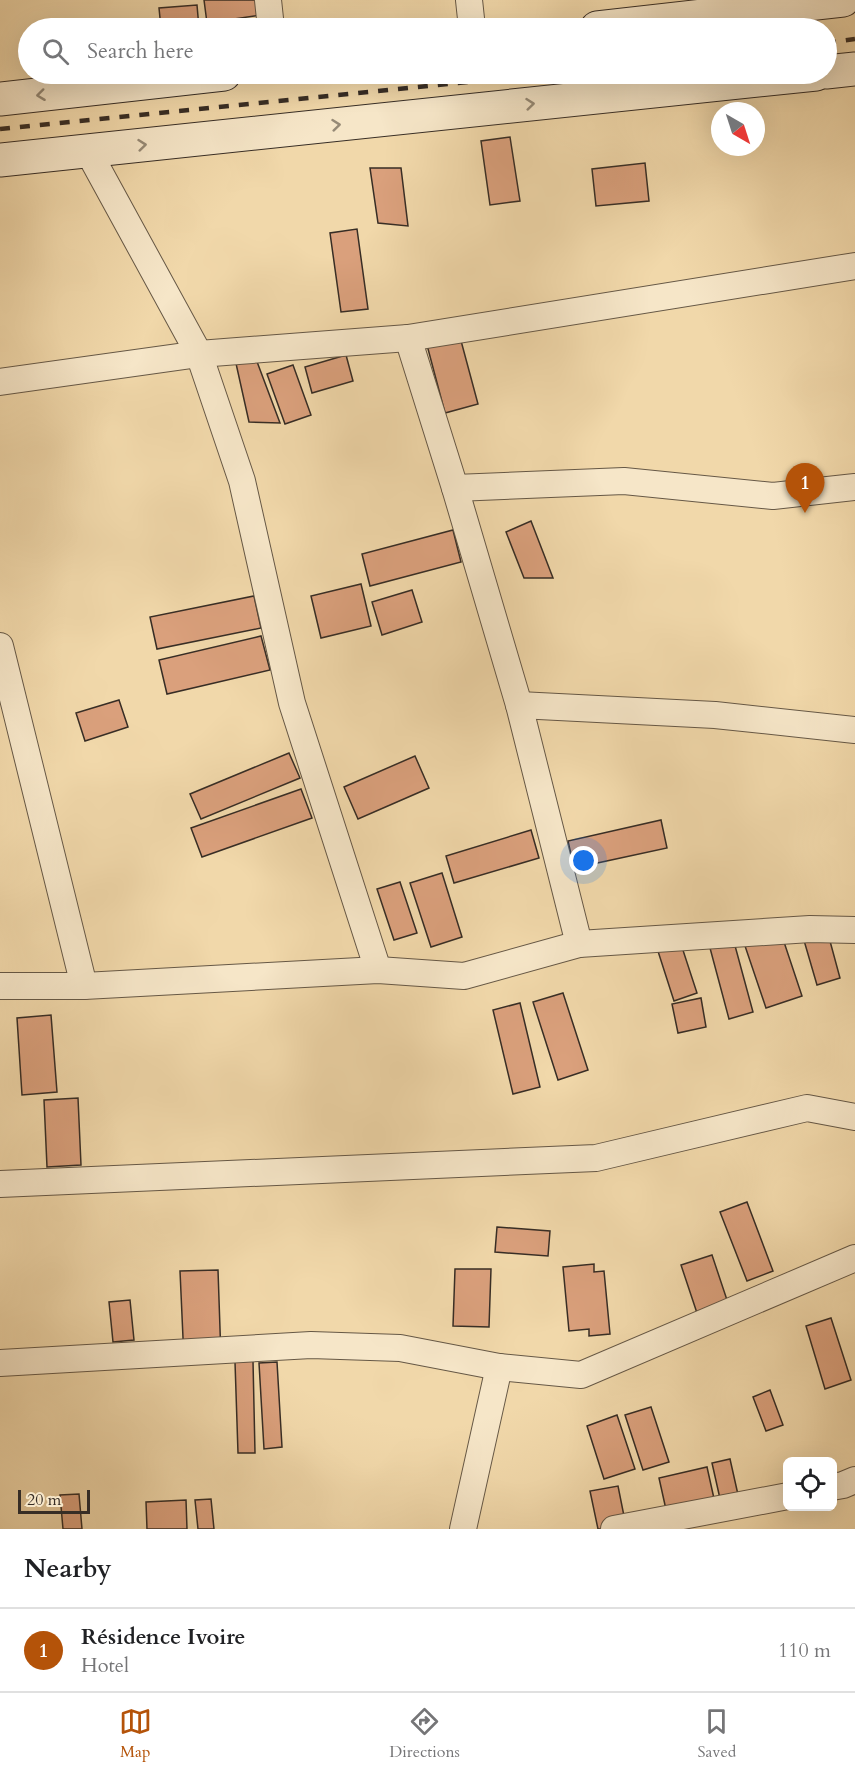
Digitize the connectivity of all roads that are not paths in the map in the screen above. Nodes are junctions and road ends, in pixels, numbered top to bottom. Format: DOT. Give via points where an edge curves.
graph roads {
  1 [pos="268,0"];
  2 [pos="469,0"];
  3 [pos="843,0"];
  4 [pos="270,18"];
  5 [pos="471,18"];
  6 [pos="705,18"];
  7 [pos="855,69"];
  8 [pos="837,71"];
  9 [pos="134,84"];
  10 [pos="644,84"];
  11 [pos="0,99"];
  12 [pos="88,151"];
  13 [pos="0,160"];
  14 [pos="855,266"];
  15 [pos="408,338"];
  16 [pos="199,354"];
  17 [pos="0,382"];
  18 [pos="855,487"];
  19 [pos="455,488"];
  20 [pos="0,646"];
  21 [pos="519,705"];
  22 [pos="855,730"];
  23 [pos="855,930"];
  24 [pos="579,944"];
  25 [pos="378,970"];
  26 [pos="0,986"];
  27 [pos="84,986"];
  28 [pos="855,1117"];
  29 [pos="0,1184"];
  30 [pos="855,1258"];
  31 [pos="0,1363"];
  32 [pos="499,1368"];
  33 [pos="783,1497"];
  34 [pos="463,1529"];
  35 [pos="614,1529"];
  1 -- 4 [label="street"];
  2 -- 5 [label="street"];
  3 -- 6 [label="main road"];
  7 -- 8 [label="main road"];
  9 -- 11 [label="main road, one-way"];
  12 -- 10 [label="main road, one-way"];
  12 -- 13 [label="main road"];
  12 -- 16 [label="street"];
  14 -- 15 [label="street"];
  15 -- 16 [label="street"];
  15 -- 19 [label="street"];
  16 -- 17 [label="street"];
  16 -- 25 [label="street" via="242,481 292,703"];
  18 -- 19 [label="street" via="773,496 624,481"];
  19 -- 21 [label="street"];
  20 -- 27 [label="street"];
  21 -- 22 [label="street" via="715,715"];
  21 -- 24 [label="street"];
  23 -- 24 [label="street" via="810,929"];
  24 -- 25 [label="street" via="464,976"];
  25 -- 27 [label="street"];
  26 -- 27 [label="street"];
  28 -- 29 [label="street" via="807,1108 596,1158"];
  30 -- 32 [label="street" via="581,1376"];
  31 -- 32 [label="street" via="310,1345 400,1348"];
  32 -- 34 [label="street"];
  33 -- 35 [label="street"];
}
